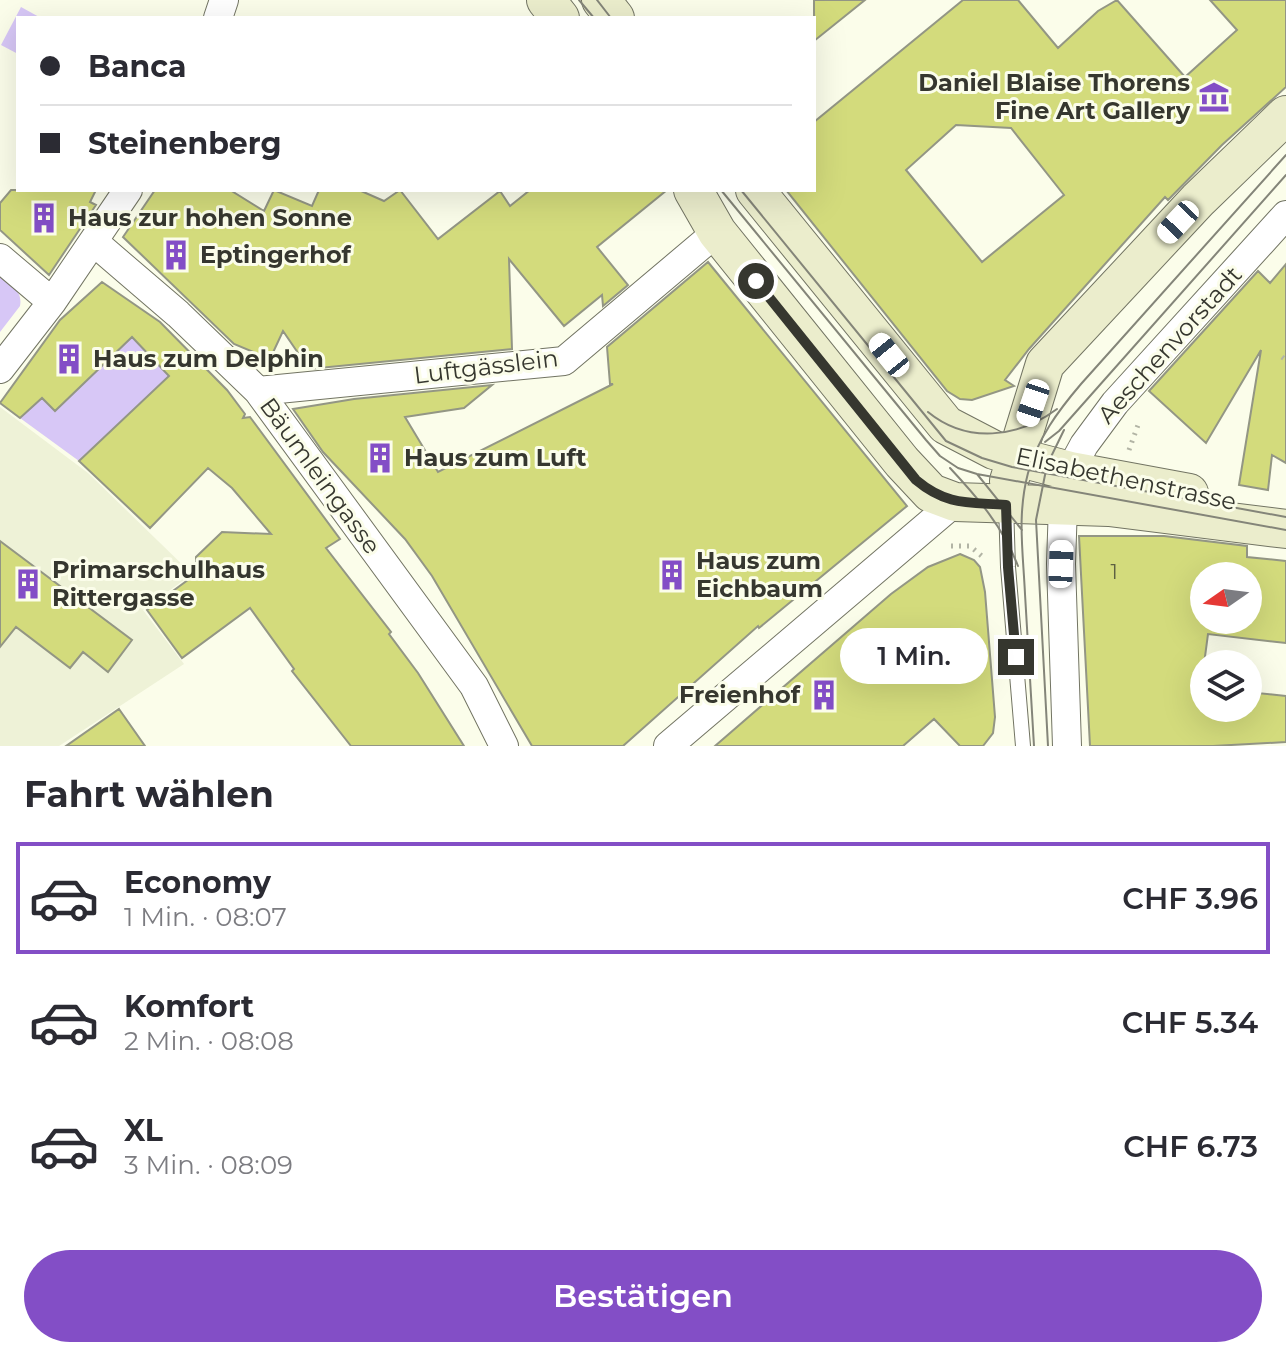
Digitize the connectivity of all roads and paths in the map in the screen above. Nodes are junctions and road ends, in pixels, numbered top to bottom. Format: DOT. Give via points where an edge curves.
graph roads {
  1 [pos="546,0"];
  2 [pos="601,0"];
  3 [pos="558,16"];
  4 [pos="613,16"];
  5 [pos="1286,115"];
  6 [pos="127,192"];
  7 [pos="694,192"];
  8 [pos="757,192"];
  9 [pos="1286,215"];
  10 [pos="717,232"];
  11 [pos="94,242"];
  12 [pos="0,258"];
  13 [pos="52,302"];
  14 [pos="0,369"];
  15 [pos="258,391"];
  16 [pos="1015,456"];
  17 [pos="1067,486"];
  18 [pos="955,502"];
  19 [pos="1006,505"];
  20 [pos="1286,510"];
  21 [pos="1286,529"];
  22 [pos="504,746"];
  23 [pos="668,746"];
  24 [pos="1023,746"];
  25 [pos="1067,746"];
  1 -- 3 [label="street"];
  2 -- 4 [label="street"];
  5 -- 16 [label="street" via="1198,200 1045,364"];
  6 -- 11 [label="street"];
  7 -- 10 [label="street"];
  8 -- 16 [label="street, Elisabethenstrasse" via="946,425"];
  9 -- 17 [label="street, Aeschenvorstadt" via="1115,403 1084,445"];
  10 -- 15 [label="street, Luftgässlein" via="614,328 564,361"];
  10 -- 18 [label="street" via="916,480"];
  11 -- 13 [label="street"];
  11 -- 15 [label="street, Bäumleingasse"];
  12 -- 13 [label="street"];
  13 -- 14 [label="street"];
  15 -- 22 [label="street, Bäumleingasse" via="474,686"];
  16 -- 17 [label="street, Elisabethenstrasse"];
  16 -- 19 [label="street"];
  17 -- 19 [label="street, Elisabethenstrasse"];
  17 -- 20 [label="street, Elisabethenstrasse"];
  17 -- 21 [label="street, Elisabethenstrasse" via="1109,507"];
  17 -- 25 [label="street" via="1061,564"];
  18 -- 19 [label="street, Elisabethenstrasse"];
  18 -- 23 [label="street"];
  19 -- 24 [label="lane"];
}
